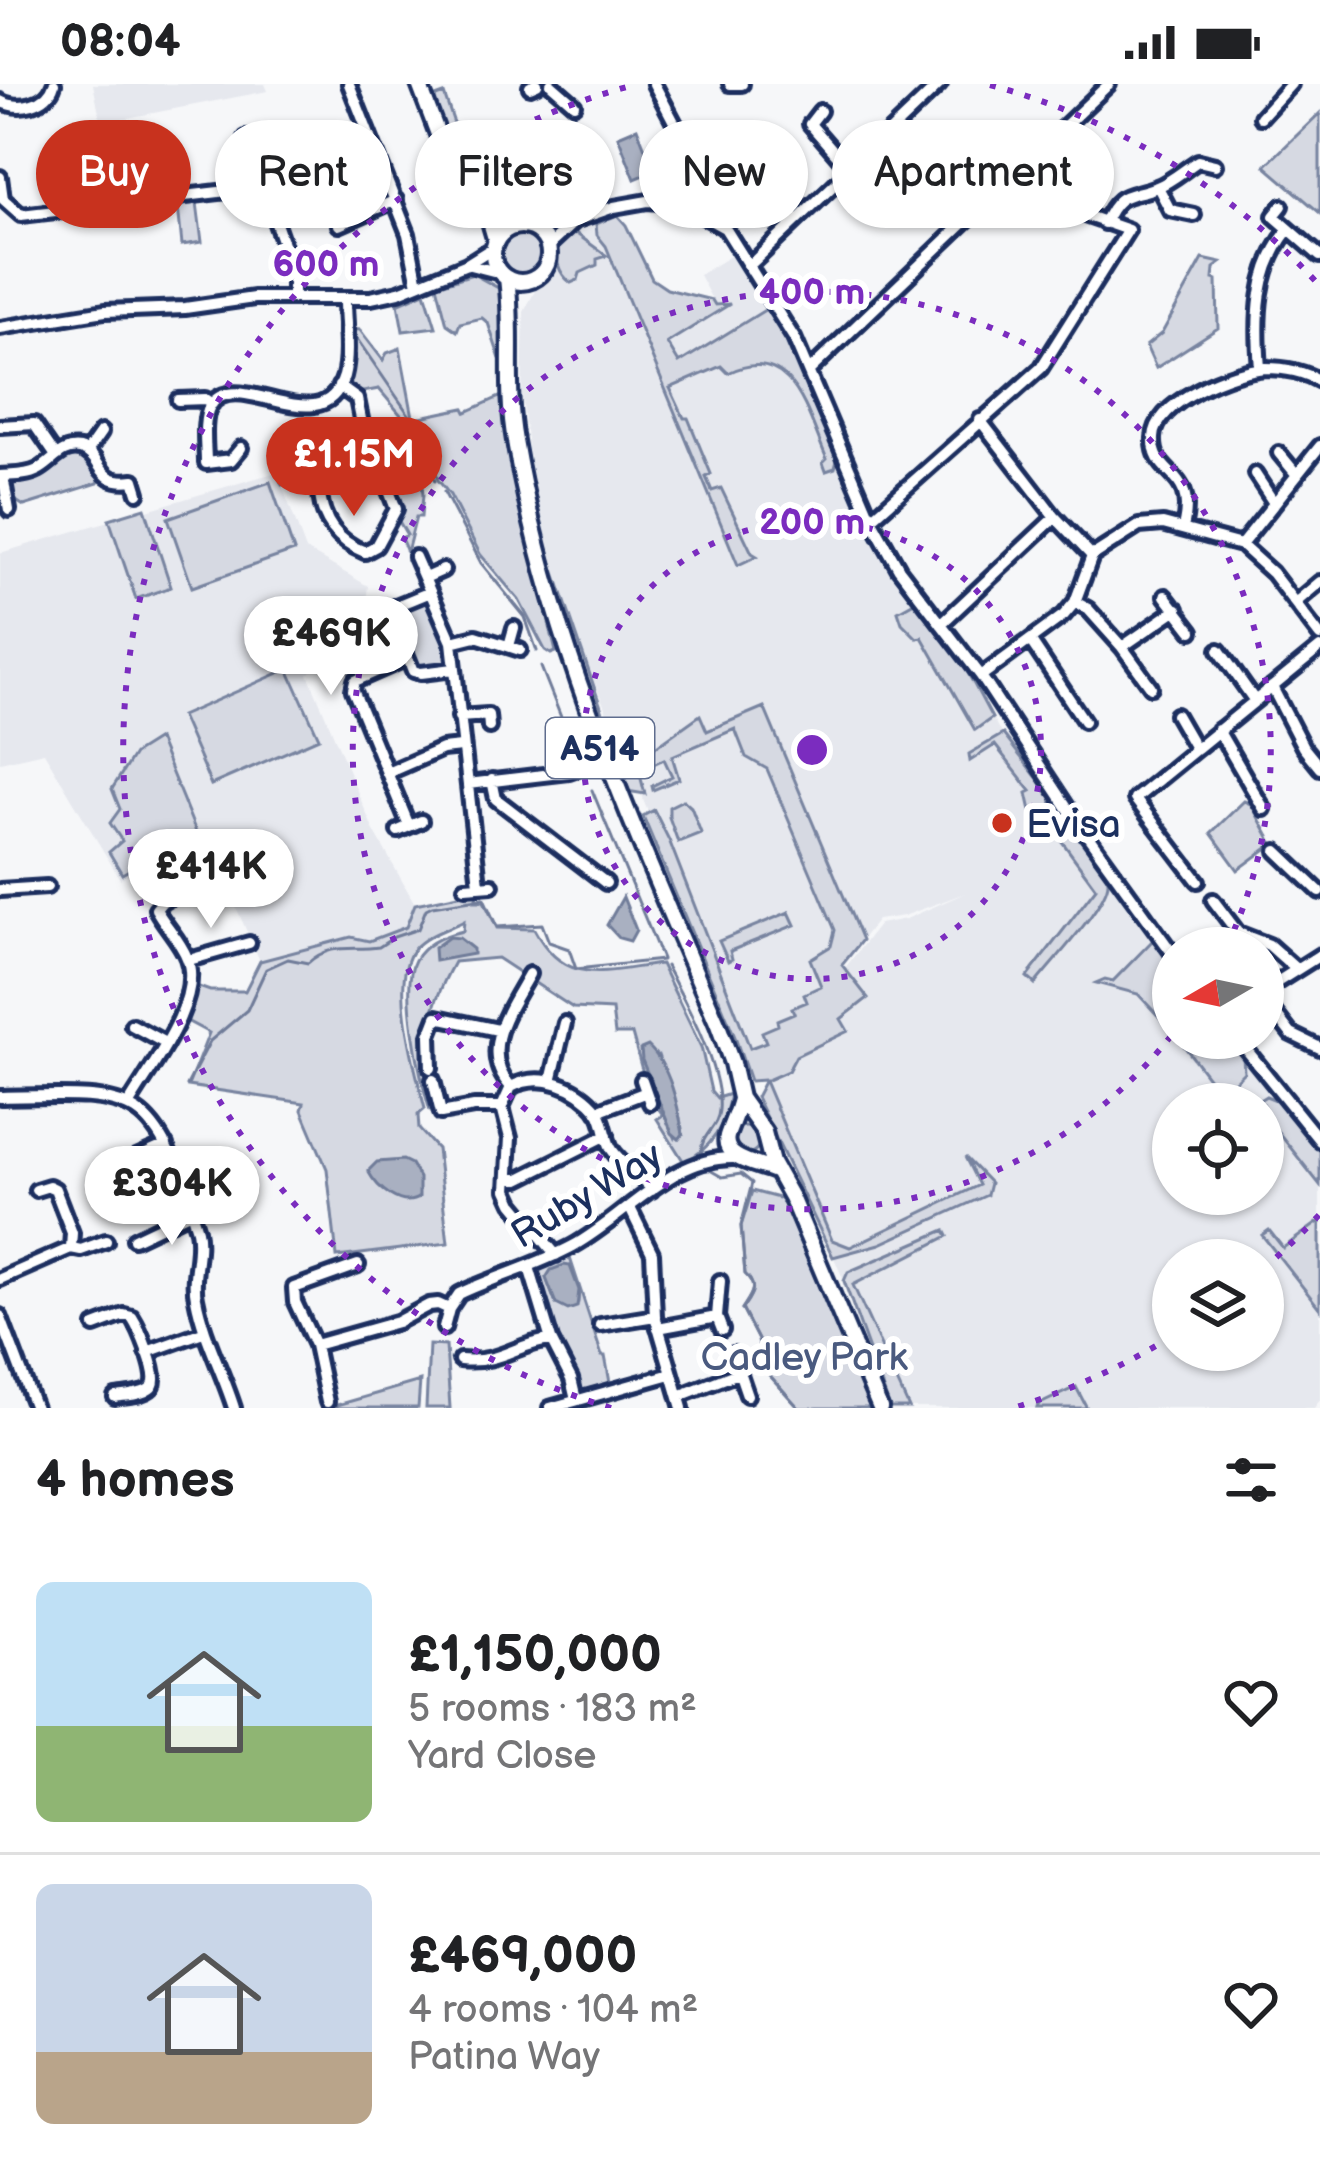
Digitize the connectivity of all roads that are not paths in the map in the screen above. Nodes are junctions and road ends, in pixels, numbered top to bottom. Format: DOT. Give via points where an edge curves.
graph roads {
  1 [pos="53,84"];
  2 [pos="349,84"];
  3 [pos="419,84"];
  4 [pos="550,84"];
  5 [pos="653,84"];
  6 [pos="730,84"];
  7 [pos="742,84"];
  8 [pos="940,84"];
  9 [pos="1109,84"];
  10 [pos="1291,84"];
  11 [pos="0,101"];
  12 [pos="574,104"];
  13 [pos="820,111"];
  14 [pos="1262,117"];
  15 [pos="363,120"];
  16 [pos="433,120"];
  17 [pos="675,120"];
  18 [pos="902,120"];
  19 [pos="1072,120"];
  20 [pos="832,149"];
  21 [pos="1215,165"];
  22 [pos="0,178"];
  23 [pos="832,187"];
  24 [pos="1158,187"];
  25 [pos="391,188"];
  26 [pos="396,200"];
  27 [pos="391,202"];
  28 [pos="1114,202"];
  29 [pos="1282,206"];
  30 [pos="36,213"];
  31 [pos="1194,215"];
  32 [pos="1114,226"];
  33 [pos="276,228"];
  34 [pos="491,228"];
  35 [pos="516,228"];
  36 [pos="530,228"];
  37 [pos="565,228"];
  38 [pos="725,228"];
  39 [pos="961,228"];
  40 [pos="1288,230"];
  41 [pos="495,244"];
  42 [pos="548,246"];
  43 [pos="1320,256"];
  44 [pos="466,264"];
  45 [pos="750,265"];
  46 [pos="504,275"];
  47 [pos="531,280"];
  48 [pos="418,284"];
  49 [pos="293,297"];
  50 [pos="345,300"];
  51 [pos="511,305"];
  52 [pos="0,328"];
  53 [pos="1260,368"];
  54 [pos="809,371"];
  55 [pos="1320,381"];
  56 [pos="339,386"];
  57 [pos="178,400"];
  58 [pos="212,404"];
  59 [pos="302,406"];
  60 [pos="980,420"];
  61 [pos="303,423"];
  62 [pos="0,426"];
  63 [pos="101,432"];
  64 [pos="1320,446"];
  65 [pos="241,448"];
  66 [pos="87,452"];
  67 [pos="1280,453"];
  68 [pos="368,454"];
  69 [pos="56,456"];
  70 [pos="1256,474"];
  71 [pos="1297,475"];
  72 [pos="1,476"];
  73 [pos="138,493"];
  74 [pos="1274,503"];
  75 [pos="9,510"];
  76 [pos="1055,517"];
  77 [pos="871,519"];
  78 [pos="1183,528"];
  79 [pos="1241,545"];
  80 [pos="1092,556"];
  81 [pos="415,557"];
  82 [pos="443,570"];
  83 [pos="425,578"];
  84 [pos="1320,582"];
  85 [pos="430,592"];
  86 [pos="1165,596"];
  87 [pos="1075,602"];
  88 [pos="1295,603"];
  89 [pos="1177,609"];
  90 [pos="941,624"];
  91 [pos="514,628"];
  92 [pos="1192,631"];
  93 [pos="1320,636"];
  94 [pos="1030,640"];
  95 [pos="452,641"];
  96 [pos="1121,647"];
  97 [pos="1320,648"];
  98 [pos="1219,650"];
  99 [pos="407,658"];
  100 [pos="454,669"];
  101 [pos="981,676"];
  102 [pos="1151,687"];
  103 [pos="1272,687"];
  104 [pos="1255,700"];
  105 [pos="488,715"];
  106 [pos="1176,715"];
  107 [pos="459,717"];
  108 [pos="1084,721"];
  109 [pos="1218,730"];
  110 [pos="461,747"];
  111 [pos="1196,748"];
  112 [pos="604,760"];
  113 [pos="1320,768"];
  114 [pos="387,773"];
  115 [pos="492,780"];
  116 [pos="468,784"];
  117 [pos="1264,809"];
  118 [pos="409,826"];
  119 [pos="1277,851"];
  120 [pos="212,874"];
  121 [pos="601,874"];
  122 [pos="1198,881"];
  123 [pos="47,887"];
  124 [pos="464,887"];
  125 [pos="0,890"];
  126 [pos="1320,892"];
  127 [pos="1213,901"];
  128 [pos="1154,927"];
  129 [pos="249,943"];
  130 [pos="1320,955"];
  131 [pos="189,960"];
  132 [pos="1297,969"];
  133 [pos="1284,979"];
  134 [pos="530,983"];
  135 [pos="565,1023"];
  136 [pos="1284,1024"];
  137 [pos="131,1025"];
  138 [pos="498,1030"];
  139 [pos="165,1043"];
  140 [pos="1320,1048"];
  141 [pos="1254,1059"];
  142 [pos="551,1081"];
  143 [pos="511,1087"];
  144 [pos="645,1092"];
  145 [pos="0,1097"];
  146 [pos="740,1098"];
  147 [pos="129,1104"];
  148 [pos="502,1107"];
  149 [pos="597,1111"];
  150 [pos="754,1123"];
  151 [pos="729,1132"];
  152 [pos="607,1136"];
  153 [pos="1320,1141"];
  154 [pos="766,1143"];
  155 [pos="166,1144"];
  156 [pos="711,1158"];
  157 [pos="743,1159"];
  158 [pos="119,1166"];
  159 [pos="777,1172"];
  160 [pos="508,1179"];
  161 [pos="36,1190"];
  162 [pos="652,1190"];
  163 [pos="630,1208"];
  164 [pos="191,1212"];
  165 [pos="134,1239"];
  166 [pos="106,1241"];
  167 [pos="71,1248"];
  168 [pos="556,1255"];
  169 [pos="358,1265"];
  170 [pos="530,1267"];
  171 [pos="0,1279"];
  172 [pos="720,1281"];
  173 [pos="449,1309"];
  174 [pos="0,1316"];
  175 [pos="717,1317"];
  176 [pos="656,1322"];
  177 [pos="600,1324"];
  178 [pos="95,1326"];
  179 [pos="444,1328"];
  180 [pos="722,1330"];
  181 [pos="203,1331"];
  182 [pos="551,1340"];
  183 [pos="314,1346"];
  184 [pos="147,1352"];
  185 [pos="733,1354"];
  186 [pos="460,1360"];
  187 [pos="738,1373"];
  188 [pos="671,1374"];
  189 [pos="747,1395"];
  190 [pos="116,1397"];
  191 [pos="576,1400"];
  192 [pos="327,1402"];
  193 [pos="681,1402"];
  194 [pos="34,1408"];
  195 [pos="234,1408"];
  196 [pos="550,1408"];
  197 [pos="880,1408"];
  1 -- 11 [label="street" via="41,102"];
  2 -- 15 [label="street"];
  3 -- 16 [label="main road"];
  4 -- 12 [label="street"];
  5 -- 17 [label="street"];
  6 -- 7 [label="street"];
  8 -- 18 [label="street"];
  9 -- 19 [label="street"];
  10 -- 14 [label="street"];
  13 -- 20 [label="street" via="810,124"];
  21 -- 24 [label="street" via="1198,161"];
  22 -- 30 [label="street" via="3,199 21,215"];
  23 -- 45 [label="street"];
  24 -- 28 [label="street"];
  24 -- 31 [label="street" via="1170,210"];
  25 -- 26 [label="street"];
  26 -- 27 [label="street"];
  26 -- 48 [label="street"];
  29 -- 40 [label="street" via="1274,216"];
  32 -- 60 [label="street" via="1128,230 1041,368"];
  33 -- 49 [label="street"];
  34 -- 41 [label="main road"];
  35 -- 41 [label="main road"];
  36 -- 42 [label="main road"];
  37 -- 42 [label="street"];
  38 -- 45 [label="street"];
  39 -- 54 [label="street"];
  40 -- 43 [label="street"];
  40 -- 53 [label="street" via="1272,255 1256,318"];
  41 -- 44 [label="street"];
  41 -- 46 [label="main road"];
  42 -- 47 [label="main road" via="547,267"];
  44 -- 46 [label="street"];
  44 -- 48 [label="street"];
  45 -- 54 [label="street"];
  46 -- 47 [label="main road"];
  46 -- 51 [label="main road, A514"];
  47 -- 51 [label="main road"];
  48 -- 50 [label="street"];
  49 -- 50 [label="street"];
  49 -- 52 [label="street"];
  50 -- 56 [label="street"];
  51 -- 112 [label="main road, A514" via="510,404 522,477 566,652"];
  53 -- 55 [label="street"];
  53 -- 78 [label="street" via="1202,388 1154,427 1153,447 1185,485"];
  54 -- 77 [label="street"];
  56 -- 59 [label="street"];
  56 -- 68 [label="street" via="366,416"];
  57 -- 58 [label="street"];
  58 -- 59 [label="street" via="243,394"];
  58 -- 65 [label="street" via="206,463 231,460"];
  59 -- 61 [label="street"];
  60 -- 76 [label="street"];
  60 -- 77 [label="street"];
  62 -- 69 [label="street" via="34,424"];
  63 -- 66 [label="street"];
  64 -- 71 [label="street"];
  66 -- 69 [label="street"];
  66 -- 73 [label="street" via="107,478 134,480"];
  67 -- 71 [label="street"];
  68 -- 68 [label="street" via="395,509 365,552 336,535 320,491 348,478"];
  69 -- 72 [label="street" via="30,474"];
  70 -- 74 [label="street"];
  71 -- 74 [label="street"];
  72 -- 75 [label="street"];
  74 -- 79 [label="street"];
  76 -- 80 [label="street"];
  76 -- 90 [label="street"];
  77 -- 90 [label="street"];
  78 -- 79 [label="street"];
  78 -- 80 [label="street" via="1139,526"];
  79 -- 88 [label="street"];
  80 -- 87 [label="street"];
  81 -- 83 [label="street"];
  82 -- 83 [label="street"];
  83 -- 85 [label="street"];
  84 -- 88 [label="street"];
  85 -- 95 [label="street"];
  85 -- 99 [label="street" via="392,613"];
  86 -- 89 [label="street"];
  87 -- 94 [label="street"];
  87 -- 96 [label="street"];
  88 -- 93 [label="street"];
  89 -- 92 [label="street"];
  89 -- 96 [label="street"];
  90 -- 101 [label="street"];
  91 -- 95 [label="street" via="514,648 476,636"];
  94 -- 101 [label="street"];
  94 -- 108 [label="street"];
  95 -- 100 [label="street"];
  96 -- 102 [label="street"];
  97 -- 103 [label="street"];
  98 -- 104 [label="street"];
  99 -- 100 [label="street" via="422,674"];
  99 -- 114 [label="street" via="353,684"];
  100 -- 107 [label="street"];
  101 -- 128 [label="street"];
  103 -- 104 [label="street"];
  103 -- 113 [label="street"];
  104 -- 109 [label="street"];
  105 -- 107 [label="street"];
  106 -- 111 [label="street"];
  107 -- 110 [label="street"];
  109 -- 111 [label="street"];
  109 -- 117 [label="street"];
  110 -- 114 [label="street"];
  110 -- 116 [label="street"];
  111 -- 122 [label="street" via="1136,799"];
  112 -- 115 [label="street"];
  112 -- 146 [label="main road, A514" via="718,1025"];
  114 -- 118 [label="street"];
  115 -- 116 [label="street"];
  115 -- 121 [label="street" via="496,799"];
  116 -- 124 [label="street" via="486,884"];
  119 -- 126 [label="street"];
  120 -- 131 [label="street" via="150,909"];
  123 -- 125 [label="street"];
  127 -- 132 [label="street" via="1238,934"];
  129 -- 131 [label="street"];
  130 -- 132 [label="street"];
  131 -- 139 [label="street" via="192,986"];
  132 -- 133 [label="street"];
  134 -- 138 [label="street"];
  135 -- 142 [label="street"];
  136 -- 140 [label="street"];
  137 -- 139 [label="street"];
  138 -- 143 [label="street" via="499,1071"];
  138 -- 148 [label="street" via="437,1017 432,1074 438,1114"];
  139 -- 147 [label="street"];
  141 -- 153 [label="street"];
  142 -- 143 [label="street"];
  142 -- 149 [label="street"];
  143 -- 148 [label="street"];
  144 -- 149 [label="street"];
  145 -- 147 [label="street" via="95,1095"];
  146 -- 150 [label="main road, A514"];
  146 -- 151 [label="main road"];
  147 -- 155 [label="street"];
  148 -- 160 [label="street"];
  149 -- 152 [label="street"];
  150 -- 151 [label="main road"];
  150 -- 154 [label="main road, A514"];
  151 -- 156 [label="street, Ruby Way"];
  151 -- 157 [label="main road" via="728,1147"];
  152 -- 160 [label="street"];
  152 -- 162 [label="street"];
  154 -- 157 [label="main road"];
  154 -- 159 [label="main road, A514"];
  155 -- 158 [label="street"];
  155 -- 164 [label="street"];
  156 -- 157 [label="street, Ruby Way"];
  156 -- 162 [label="street, Ruby Way"];
  157 -- 159 [label="main road"];
  159 -- 197 [label="main road, A514"];
  160 -- 168 [label="street" via="513,1203"];
  161 -- 167 [label="street" via="56,1189"];
  162 -- 163 [label="street, Ruby Way"];
  163 -- 168 [label="street, Ruby Way"];
  163 -- 176 [label="street" via="652,1253"];
  164 -- 165 [label="street"];
  164 -- 181 [label="street" via="201,1247 194,1294"];
  166 -- 167 [label="street"];
  167 -- 171 [label="street"];
  168 -- 170 [label="street, Ruby Way"];
  169 -- 183 [label="street" via="294,1288"];
  170 -- 173 [label="street, Ruby Way" via="460,1294"];
  170 -- 182 [label="street"];
  172 -- 175 [label="street"];
  173 -- 179 [label="street"];
  173 -- 183 [label="street, Ruby Way" via="429,1305"];
  174 -- 194 [label="street"];
  175 -- 176 [label="street"];
  175 -- 180 [label="street"];
  176 -- 177 [label="street"];
  176 -- 188 [label="street"];
  178 -- 184 [label="street" via="132,1318"];
  181 -- 184 [label="street"];
  181 -- 195 [label="street"];
  182 -- 186 [label="street" via="488,1363"];
  182 -- 191 [label="street"];
  183 -- 192 [label="street"];
  184 -- 190 [label="street" via="153,1384"];
  185 -- 187 [label="street"];
  187 -- 189 [label="street"];
  187 -- 193 [label="street"];
  188 -- 191 [label="street"];
  188 -- 193 [label="street"];
  191 -- 196 [label="street"];
}
